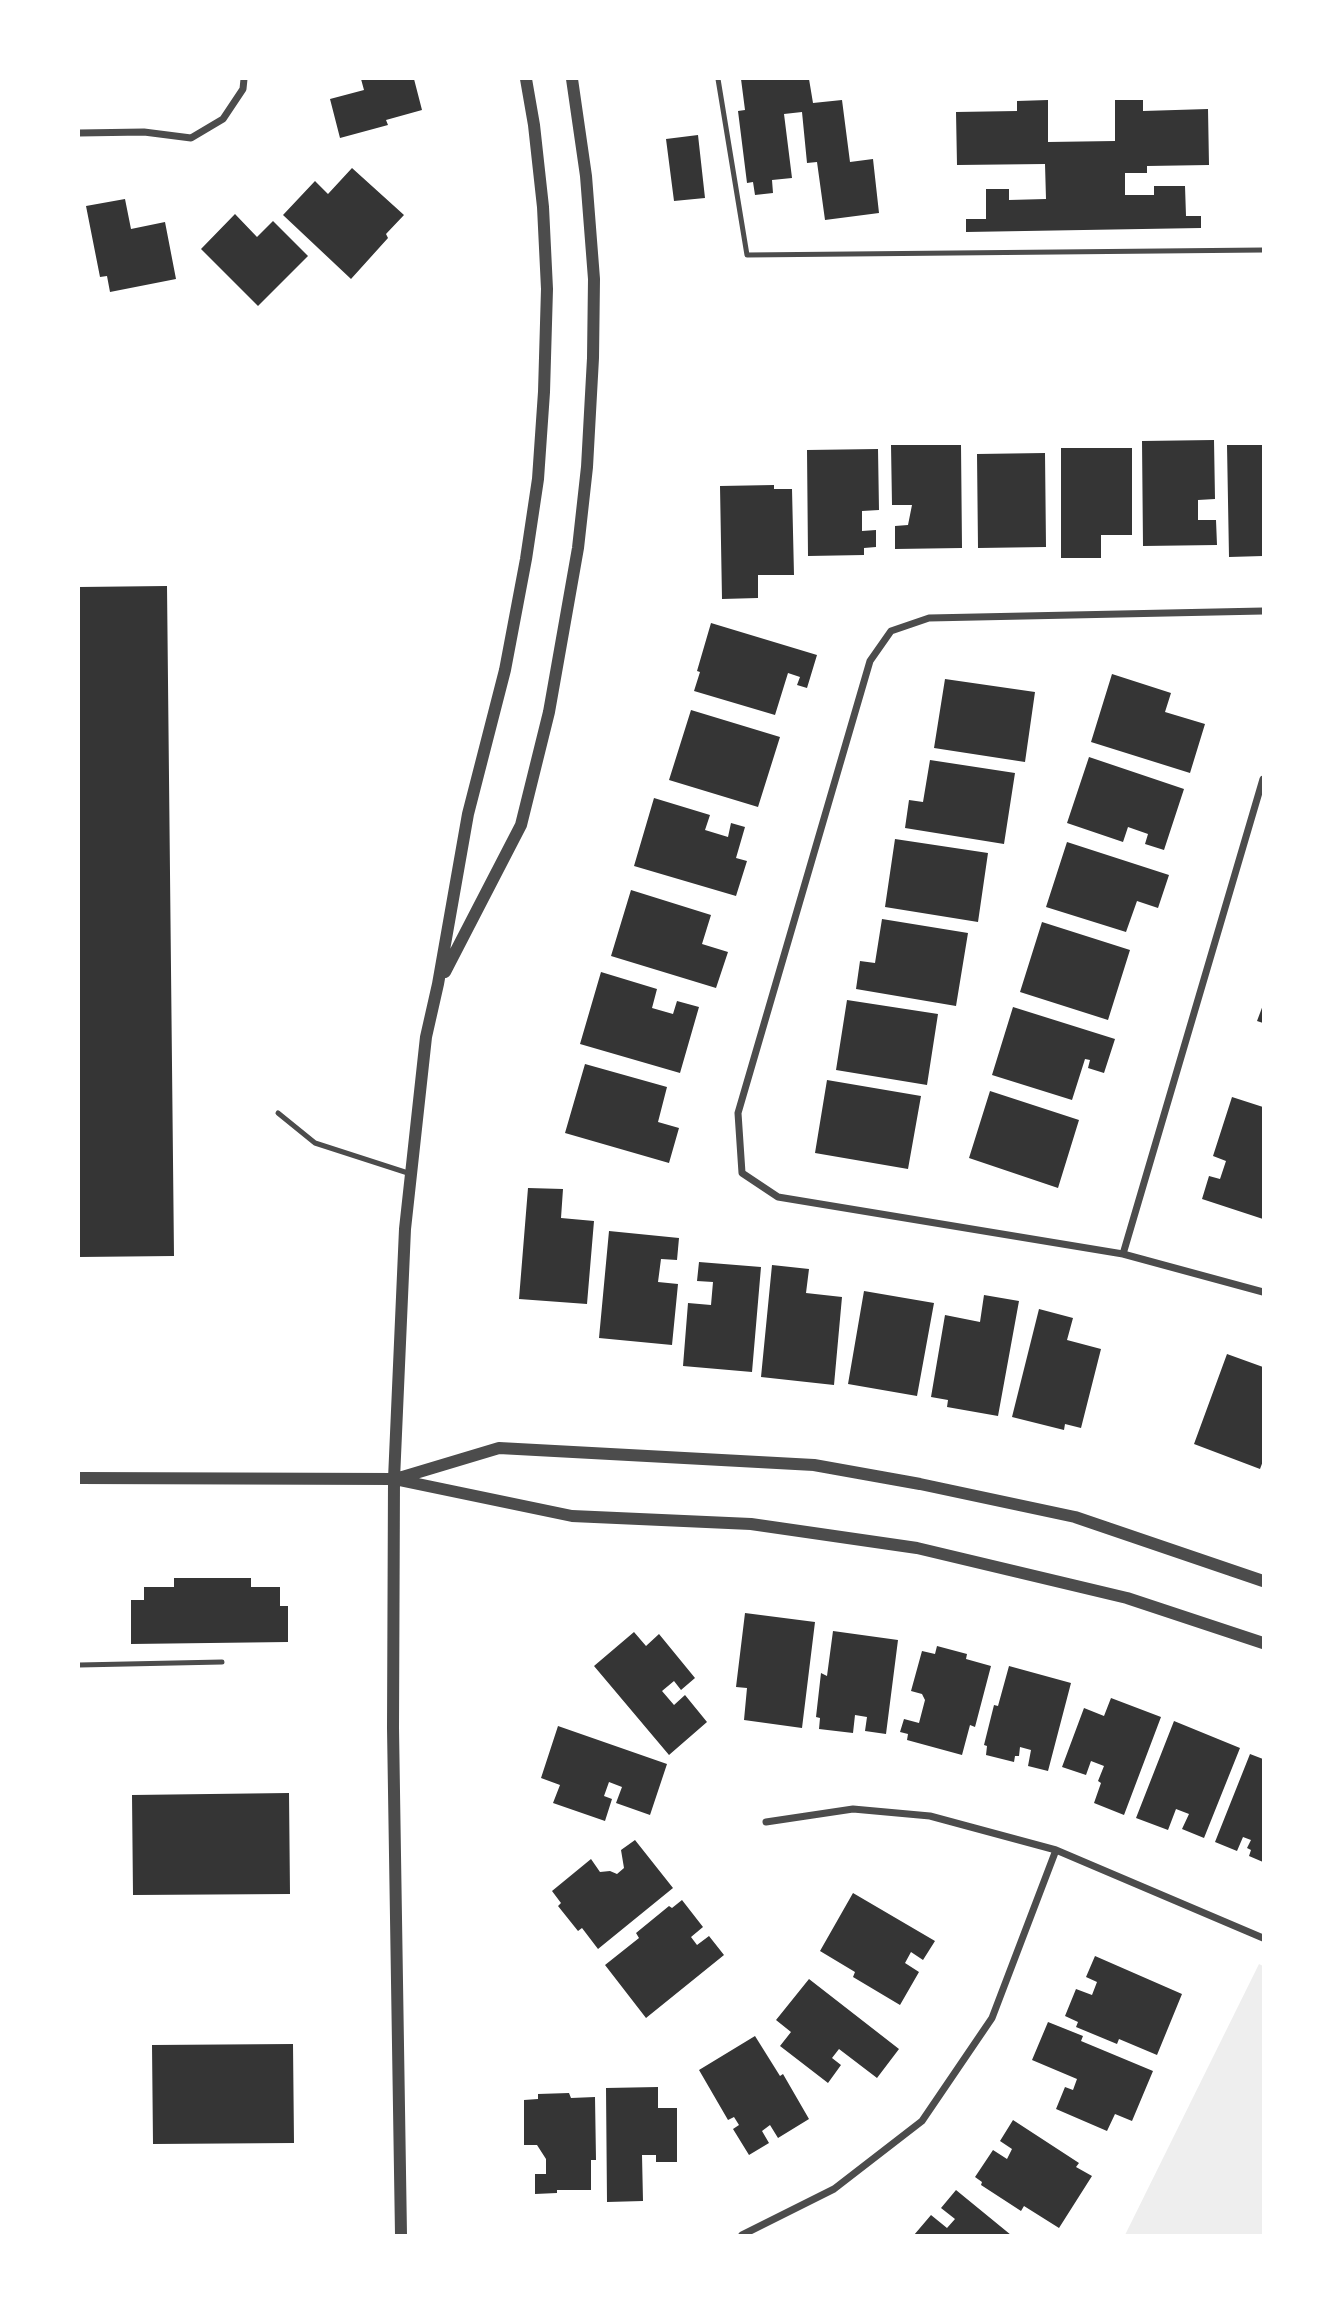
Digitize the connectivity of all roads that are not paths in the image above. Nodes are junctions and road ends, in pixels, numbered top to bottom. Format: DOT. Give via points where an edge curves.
graph roads {
  1 [pos="244,79"];
  2 [pos="526,79"];
  3 [pos="572,79"];
  4 [pos="718,79"];
  5 [pos="79,133"];
  6 [pos="1263,250"];
  7 [pos="1263,611"];
  8 [pos="1263,779"];
  9 [pos="438,984"];
  10 [pos="278,1113"];
  11 [pos="411,1174"];
  12 [pos="1123,1254"];
  13 [pos="1263,1292"];
  14 [pos="79,1478"];
  15 [pos="394,1479"];
  16 [pos="1263,1581"];
  17 [pos="1263,1643"];
  18 [pos="222,1662"];
  19 [pos="79,1665"];
  20 [pos="766,1822"];
  21 [pos="1056,1850"];
  22 [pos="1263,1938"];
  23 [pos="401,2235"];
  24 [pos="743,2235"];
  1 -- 5 [label="street" via="243,89 223,119 191,138 144,132"];
  2 -- 9 [label="street" via="547,289 538,479 505,670 468,814"];
  3 -- 9 [label="street" via="594,279 588,453 579,548 549,712 521,825"];
  4 -- 6 [label="lane" via="747,255"];
  7 -- 12 [label="street" via="929,618 891,631 870,661 738,1113 742,1173 778,1197"];
  8 -- 12 [label="street"];
  9 -- 11 [label="street" via="426,1037"];
  10 -- 11 [label="lane" via="315,1143"];
  11 -- 15 [label="street"];
  12 -- 13 [label="street"];
  14 -- 15 [label="street"];
  15 -- 16 [label="street" via="499,1448 814,1465 1074,1517"];
  15 -- 17 [label="street" via="572,1516 751,1524 917,1548 1127,1598"];
  15 -- 23 [label="street"];
  18 -- 19 [label="lane"];
  20 -- 21 [label="street" via="853,1809 930,1816"];
  21 -- 22 [label="street"];
  21 -- 24 [label="street" via="992,2018 922,2121 834,2189"];
}
